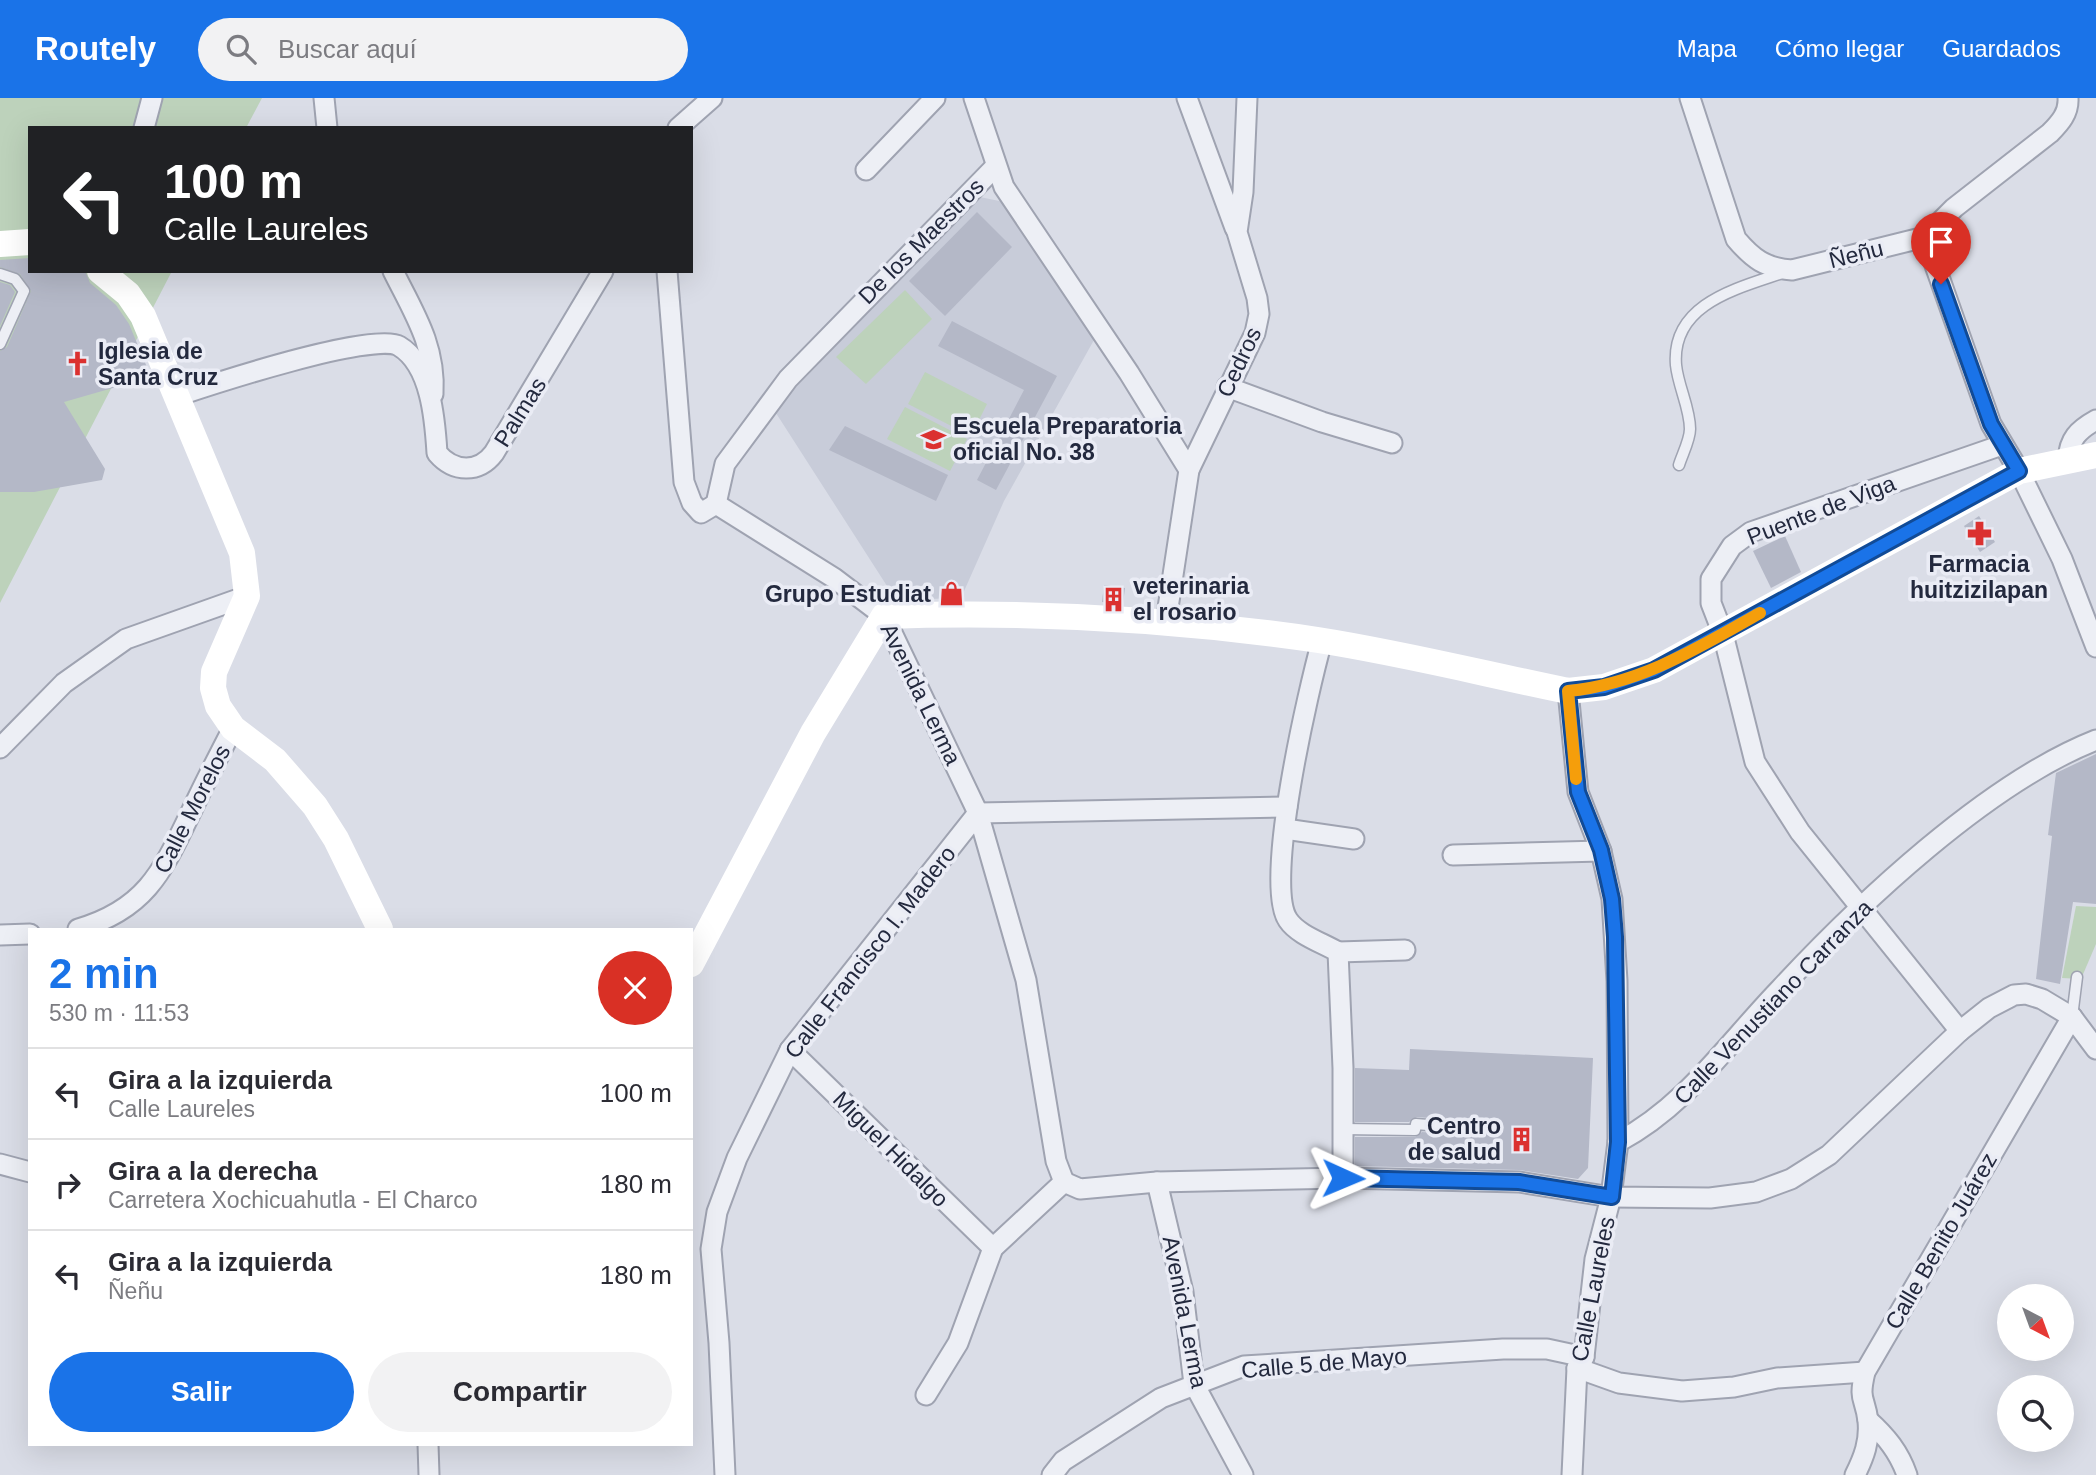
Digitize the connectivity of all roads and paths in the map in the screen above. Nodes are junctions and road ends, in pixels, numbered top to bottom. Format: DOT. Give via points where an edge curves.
graph roads {
  1 [pos="152,98"];
  2 [pos="324,98"];
  3 [pos="712,98"];
  4 [pos="936,98"];
  5 [pos="974,98"];
  6 [pos="1187,98"];
  7 [pos="1247,98"];
  8 [pos="1690,98"];
  9 [pos="2068,98"];
  10 [pos="145,126"];
  11 [pos="327,126"];
  12 [pos="680,126"];
  13 [pos="995,167"];
  14 [pos="866,170"];
  15 [pos="1237,232"];
  16 [pos="28,234"];
  17 [pos="1925,237"];
  18 [pos="28,242"];
  19 [pos="0,243"];
  20 [pos="1792,270"];
  21 [pos="102,273"];
  22 [pos="394,273"];
  23 [pos="602,273"];
  24 [pos="667,273"];
  25 [pos="0,274"];
  26 [pos="0,344"];
  27 [pos="1227,387"];
  28 [pos="177,396"];
  29 [pos="432,408"];
  30 [pos="2096,420"];
  31 [pos="1392,443"];
  32 [pos="2002,445"];
  33 [pos="2096,455"];
  34 [pos="2068,460"];
  35 [pos="1679,465"];
  36 [pos="1189,470"];
  37 [pos="2019,471"];
  38 [pos="716,504"];
  39 [pos="247,596"];
  40 [pos="884,616"];
  41 [pos="1166,621"];
  42 [pos="1723,634"];
  43 [pos="1322,641"];
  44 [pos="2096,647"];
  45 [pos="1568,691"];
  46 [pos="233,727"];
  47 [pos="2096,740"];
  48 [pos="0,748"];
  49 [pos="1287,807"];
  50 [pos="978,813"];
  51 [pos="1285,829"];
  52 [pos="1354,839"];
  53 [pos="1601,850"];
  54 [pos="1453,855"];
  55 [pos="1859,910"];
  56 [pos="82,928"];
  57 [pos="380,928"];
  58 [pos="28,934"];
  59 [pos="0,935"];
  60 [pos="1405,950"];
  61 [pos="1338,952"];
  62 [pos="693,960"];
  63 [pos="2077,977"];
  64 [pos="2071,1017"];
  65 [pos="2096,1022"];
  66 [pos="1960,1031"];
  67 [pos="2093,1045"];
  68 [pos="790,1050"];
  69 [pos="1463,1128"];
  70 [pos="1343,1129"];
  71 [pos="1618,1142"];
  72 [pos="0,1164"];
  73 [pos="28,1171"];
  74 [pos="1343,1178"];
  75 [pos="1065,1182"];
  76 [pos="1157,1182"];
  77 [pos="1612,1197"];
  78 [pos="993,1248"];
  79 [pos="1581,1362"];
  80 [pos="1865,1373"];
  81 [pos="1194,1384"];
  82 [pos="926,1395"];
  83 [pos="1868,1420"];
  84 [pos="428,1446"];
  85 [pos="429,1475"];
  86 [pos="725,1475"];
  87 [pos="1052,1475"];
  88 [pos="1242,1475"];
  89 [pos="1572,1475"];
  90 [pos="1855,1475"];
  91 [pos="1907,1475"];
  1 -- 10 [label="street"];
  2 -- 11 [label="street"];
  3 -- 12 [label="street"];
  4 -- 14 [label="street"];
  5 -- 13 [label="street"];
  6 -- 15 [label="street"];
  7 -- 15 [label="street, Cedros"];
  8 -- 20 [label="street, Ñeñu" via="1735,239 1770,269"];
  9 -- 17 [label="street" via="2062,121 2050,133 1954,208"];
  13 -- 36 [label="street, De los Maestros" via="1003,187"];
  13 -- 38 [label="street, De los Maestros" via="788,379 725,464"];
  15 -- 27 [label="street, Cedros" via="1259,314 1255,333"];
  16 -- 19 [label="street"];
  17 -- 20 [label="street, Ñeñu"];
  17 -- 32 [label="street"];
  18 -- 19 [label="main road"];
  20 -- 35 [label="lane" via="1716,296 1695,312 1677,340 1676,366 1690,430"];
  21 -- 28 [label="main road" via="128,294 143,316"];
  22 -- 29 [label="street, Palmas" via="429,344"];
  23 -- 29 [label="street, Palmas" via="485,465 467,468 443,460 437,453"];
  24 -- 38 [label="street, Avenida Lerma" via="684,482 701,513"];
  25 -- 26 [label="lane" via="15,279 24,291"];
  27 -- 31 [label="street"];
  27 -- 36 [label="street, Cedros"];
  28 -- 29 [label="street, Palmas" via="282,363 391,343 415,361"];
  28 -- 39 [label="main road" via="242,553"];
  30 -- 34 [label="street" via="2074,436"];
  32 -- 37 [label="street"];
  32 -- 42 [label="street, Puente de Viga" via="1751,532 1732,546 1711,579 1711,603"];
  33 -- 34 [label="main road"];
  34 -- 37 [label="main road"];
  36 -- 41 [label="street, Cedros"];
  37 -- 42 [label="main road"];
  37 -- 44 [label="street" via="2062,559"];
  38 -- 40 [label="street, Avenida Lerma" via="834,578"];
  39 -- 46 [label="main road" via="214,672 218,706"];
  39 -- 48 [label="street" via="126,639 64,683"];
  40 -- 41 [label="main road" via="975,613"];
  40 -- 50 [label="street, Avenida Lerma"];
  40 -- 62 [label="main road" via="813,733"];
  41 -- 43 [label="main road"];
  42 -- 45 [label="main road" via="1629,680"];
  42 -- 55 [label="street, Puente de Viga" via="1755,762"];
  43 -- 45 [label="main road"];
  43 -- 49 [label="street" via="1304,709"];
  45 -- 53 [label="street, Calle Laureles" via="1578,792"];
  46 -- 56 [label="street, Calle Morelos" via="156,880 136,902 107,921"];
  46 -- 57 [label="main road" via="275,760 315,806 337,839"];
  47 -- 55 [label="street, Calle Venustiano Carranza" via="2061,754 2021,779 1932,846"];
  49 -- 50 [label="street"];
  49 -- 51 [label="street"];
  50 -- 68 [label="street, Calle Francisco I. Madero"];
  50 -- 75 [label="street, Avenida Lerma" via="1016,937 1056,1161"];
  51 -- 52 [label="street"];
  51 -- 61 [label="street" via="1284,911 1300,931"];
  53 -- 54 [label="street"];
  53 -- 71 [label="street, Calle Laureles" via="1615,937"];
  55 -- 66 [label="street, Puente de Viga"];
  55 -- 71 [label="street, Calle Venustiano Carranza" via="1780,988 1672,1107"];
  58 -- 59 [label="street"];
  60 -- 61 [label="street"];
  61 -- 70 [label="street"];
  63 -- 64 [label="lane"];
  64 -- 66 [label="street" via="2042,999 2014,995"];
  64 -- 67 [label="street"];
  64 -- 80 [label="street, Calle Benito Juárez"];
  65 -- 67 [label="street"];
  66 -- 77 [label="street" via="1829,1155 1791,1179 1756,1192 1710,1198"];
  68 -- 78 [label="street, Miguel Hidalgo"];
  68 -- 86 [label="street, Calle Francisco I. Madero" via="737,1158 713,1232"];
  69 -- 70 [label="lane" via="1416,1124 1415,1130"];
  70 -- 74 [label="street"];
  71 -- 77 [label="street, Calle Laureles"];
  72 -- 73 [label="street"];
  74 -- 76 [label="street"];
  74 -- 77 [label="street" via="1519,1182"];
  75 -- 76 [label="street" via="1080,1189"];
  75 -- 78 [label="street"];
  76 -- 81 [label="street, Avenida Lerma" via="1183,1292"];
  77 -- 79 [label="street, Calle Laureles" via="1595,1259"];
  78 -- 82 [label="street" via="958,1343"];
  79 -- 80 [label="street, Calle 5 de Mayo" via="1619,1383 1682,1391 1777,1378"];
  79 -- 81 [label="street, Calle 5 de Mayo" via="1547,1349 1503,1349 1244,1366"];
  79 -- 89 [label="street, Calle Laureles"];
  80 -- 83 [label="street, Calle Benito Juárez" via="1860,1395"];
  81 -- 87 [label="street, Calle 5 de Mayo" via="1102,1434 1063,1461"];
  81 -- 88 [label="street, Avenida Lerma"];
  83 -- 90 [label="street, Calle Benito Juárez" via="1867,1450"];
  83 -- 91 [label="street" via="1885,1435"];
  84 -- 85 [label="street"];
}
